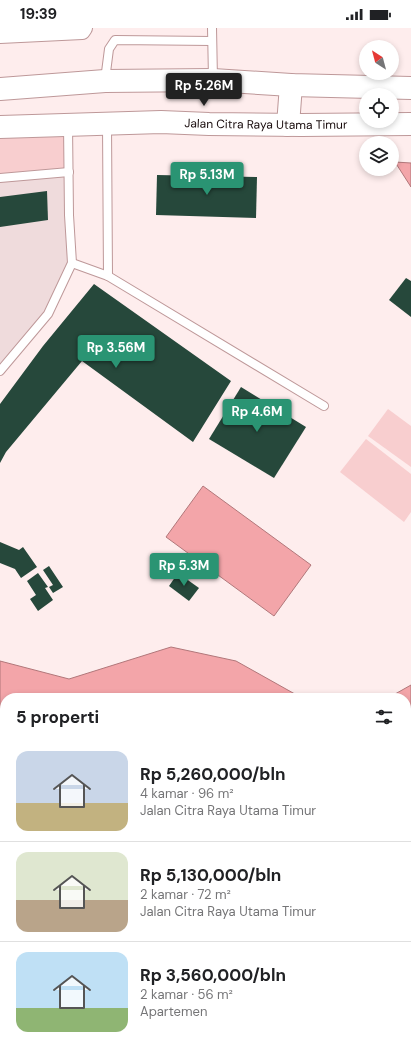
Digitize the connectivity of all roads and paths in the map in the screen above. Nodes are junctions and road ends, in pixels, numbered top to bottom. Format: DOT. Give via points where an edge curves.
graph roads {
  1 [pos="84,28"];
  2 [pos="212,28"];
  3 [pos="0,36"];
  4 [pos="212,41"];
  5 [pos="213,80"];
  6 [pos="105,81"];
  7 [pos="291,85"];
  8 [pos="0,88"];
  9 [pos="411,88"];
  10 [pos="107,124"];
  11 [pos="411,124"];
  12 [pos="68,125"];
  13 [pos="288,125"];
  14 [pos="0,127"];
  15 [pos="68,172"];
  16 [pos="0,178"];
  17 [pos="72,263"];
  18 [pos="108,276"];
  19 [pos="0,371"];
  20 [pos="324,406"];
  1 -- 3 [label="street"];
  2 -- 4 [label="lane"];
  4 -- 5 [label="lane"];
  4 -- 6 [label="lane" via="115,40 109,49"];
  5 -- 6 [label="main road"];
  5 -- 7 [label="main road"];
  6 -- 8 [label="main road"];
  7 -- 9 [label="main road"];
  7 -- 13 [label="main road"];
  10 -- 12 [label="main road, Jalan Citra Raya Utama Timur"];
  10 -- 13 [label="main road, Jalan Citra Raya Utama Timur" via="161,122"];
  10 -- 18 [label="lane"];
  11 -- 13 [label="main road, Jalan Citra Raya Utama Timur"];
  12 -- 14 [label="main road, Jalan Citra Raya Utama Timur"];
  12 -- 15 [label="lane"];
  15 -- 16 [label="lane"];
  15 -- 17 [label="lane"];
  17 -- 18 [label="lane"];
  17 -- 19 [label="lane" via="48,314"];
  18 -- 20 [label="lane"];
}
